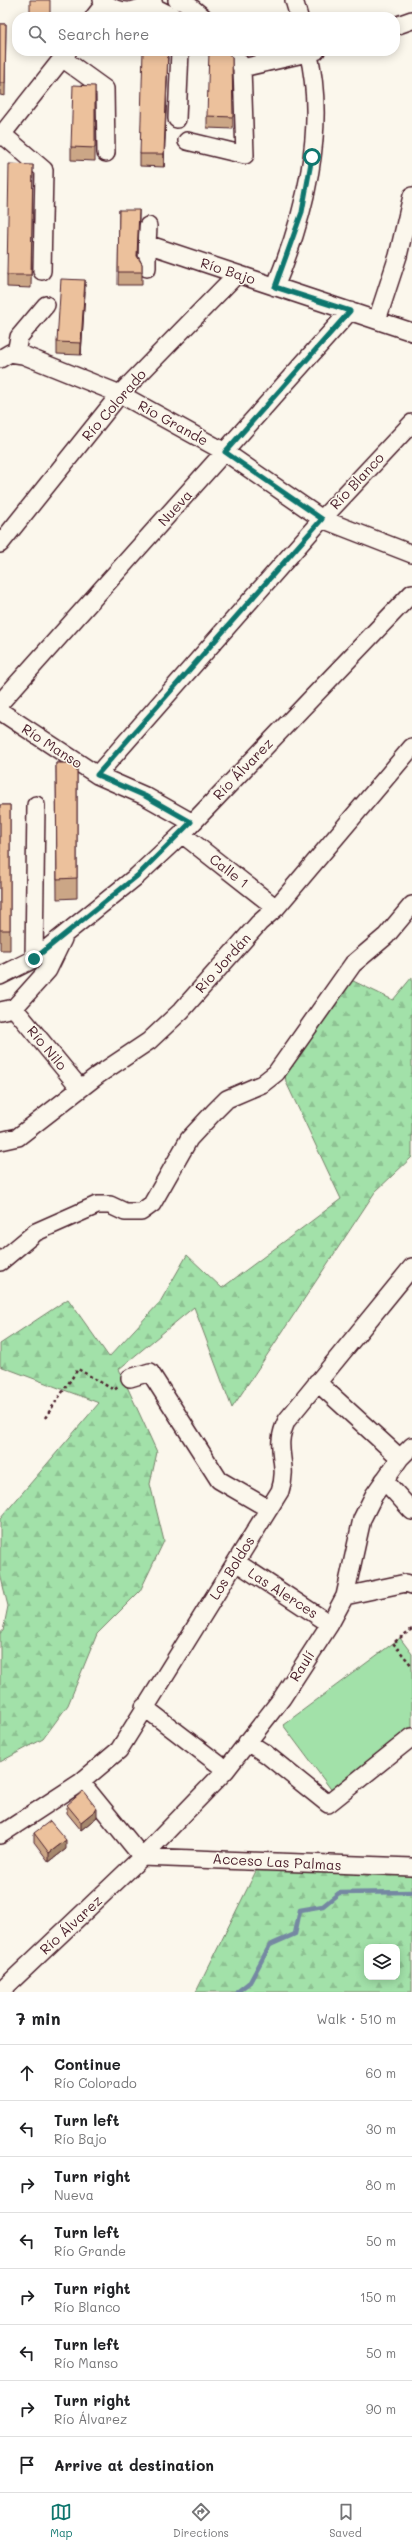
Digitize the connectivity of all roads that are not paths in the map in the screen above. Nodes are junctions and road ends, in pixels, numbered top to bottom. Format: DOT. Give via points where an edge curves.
graph roads {
  1 [pos="171,0"];
  2 [pos="177,0"];
  3 [pos="294,0"];
  4 [pos="104,2"];
  5 [pos="151,2"];
  6 [pos="97,12"];
  7 [pos="166,12"];
  8 [pos="197,12"];
  9 [pos="298,12"];
  10 [pos="412,20"];
  11 [pos="400,24"];
  12 [pos="64,56"];
  13 [pos="66,56"];
  14 [pos="180,56"];
  15 [pos="234,56"];
  16 [pos="294,56"];
  17 [pos="311,56"];
  18 [pos="242,68"];
  19 [pos="177,119"];
  20 [pos="1,135"];
  21 [pos="187,141"];
  22 [pos="106,154"];
  23 [pos="412,196"];
  24 [pos="148,226"];
  25 [pos="153,246"];
  26 [pos="147,268"];
  27 [pos="42,271"];
  28 [pos="237,274"];
  29 [pos="275,287"];
  30 [pos="46,305"];
  31 [pos="350,311"];
  32 [pos="377,320"];
  33 [pos="412,332"];
  34 [pos="9,355"];
  35 [pos="120,394"];
  36 [pos="412,423"];
  37 [pos="225,452"];
  38 [pos="322,519"];
  39 [pos="0,544"];
  40 [pos="412,554"];
  41 [pos="412,593"];
  42 [pos="0,703"];
  43 [pos="0,711"];
  44 [pos="412,747"];
  45 [pos="97,775"];
  46 [pos="36,805"];
  47 [pos="187,828"];
  48 [pos="412,905"];
  49 [pos="276,908"];
  50 [pos="65,934"];
  51 [pos="34,959"];
  52 [pos="0,976"];
  53 [pos="7,1010"];
  54 [pos="80,1088"];
  55 [pos="0,1141"];
  56 [pos="0,1262"];
  57 [pos="412,1267"];
  58 [pos="130,1378"];
  59 [pos="317,1382"];
  60 [pos="412,1446"];
  61 [pos="400,1458"];
  62 [pos="384,1480"];
  63 [pos="269,1509"];
  64 [pos="412,1511"];
  65 [pos="236,1562"];
  66 [pos="412,1585"];
  67 [pos="345,1596"];
  68 [pos="330,1624"];
  69 [pos="144,1707"];
  70 [pos="412,1737"];
  71 [pos="247,1742"];
  72 [pos="226,1770"];
  73 [pos="82,1782"];
  74 [pos="0,1835"];
  75 [pos="142,1857"];
  76 [pos="412,1867"];
  77 [pos="0,1992"];
  1 -- 5 [label="street"];
  2 -- 8 [label="street" via="186,3"];
  3 -- 9 [label="street"];
  4 -- 5 [label="street" via="112,8 128,11"];
  4 -- 6 [label="street"];
  5 -- 7 [label="street"];
  10 -- 11 [label="street"];
  12 -- 20 [label="street"];
  13 -- 22 [label="street" via="105,89"];
  14 -- 19 [label="street"];
  15 -- 18 [label="street"];
  16 -- 18 [label="street"];
  17 -- 29 [label="street" via="314,105 310,171 296,232"];
  18 -- 21 [label="street" via="245,155"];
  20 -- 27 [label="street" via="44,170"];
  23 -- 32 [label="street" via="398,256"];
  24 -- 25 [label="street"];
  25 -- 26 [label="street"];
  25 -- 28 [label="street, Río Bajo"];
  28 -- 29 [label="street, Río Bajo"];
  28 -- 35 [label="street, Río Colorado"];
  29 -- 31 [label="street, Río Bajo"];
  30 -- 34 [label="street" via="19,337"];
  31 -- 32 [label="street, Río Bajo"];
  31 -- 37 [label="street, Nueva"];
  32 -- 33 [label="street, Río Bajo"];
  34 -- 35 [label="street, Río Grande"];
  35 -- 37 [label="street, Río Grande"];
  35 -- 39 [label="street, Río Colorado"];
  36 -- 38 [label="street, Río Blanco"];
  37 -- 38 [label="street, Río Grande"];
  37 -- 42 [label="street, Nueva"];
  38 -- 40 [label="street, Río Grande"];
  38 -- 45 [label="street, Río Blanco"];
  41 -- 47 [label="street, Río Álvarez"];
  43 -- 45 [label="street, Río Manso"];
  44 -- 49 [label="street, Río Jordán"];
  45 -- 47 [label="street, Río Manso" via="145,796"];
  46 -- 51 [label="street"];
  47 -- 49 [label="street, Calle 1"];
  47 -- 50 [label="street, Río Álvarez" via="137,876"];
  48 -- 56 [label="street" via="386,936 353,964 276,1073 262,1084 227,1099 189,1139 152,1204 141,1212 125,1212 110,1205 97,1204 36,1232"];
  49 -- 54 [label="street, Río Jordán" via="259,923 181,1011 149,1040"];
  50 -- 51 [label="street, Río Álvarez"];
  50 -- 53 [label="street, Río Álvarez" via="48,970"];
  51 -- 52 [label="street, Río Álvarez"];
  53 -- 54 [label="street, Río Nilo"];
  54 -- 55 [label="street, Río Jordán" via="18,1137"];
  57 -- 59 [label="street, Los Boldos"];
  58 -- 63 [label="street" via="150,1372 219,1480"];
  59 -- 61 [label="street"];
  59 -- 63 [label="street, Los Boldos" via="287,1420 281,1432 279,1445 284,1470 283,1482"];
  60 -- 61 [label="street, Raulí"];
  61 -- 62 [label="street, Raulí"];
  62 -- 64 [label="street"];
  62 -- 67 [label="street, Raulí" via="362,1519"];
  63 -- 65 [label="street, Los Boldos"];
  65 -- 68 [label="street, Las Alerces"];
  65 -- 69 [label="street, Los Boldos"];
  66 -- 67 [label="street" via="406,1583"];
  67 -- 68 [label="street, Raulí"];
  68 -- 71 [label="street, Raulí" via="282,1698"];
  69 -- 72 [label="street"];
  69 -- 73 [label="street, Los Boldos" via="119,1750"];
  70 -- 71 [label="street" via="328,1804 266,1754"];
  71 -- 72 [label="street, Raulí"];
  72 -- 75 [label="street, Raulí"];
  73 -- 74 [label="street, Los Boldos"];
  73 -- 75 [label="street"];
  75 -- 76 [label="street, Acceso Las Palmas"];
  75 -- 77 [label="street, Río Álvarez"];
}
